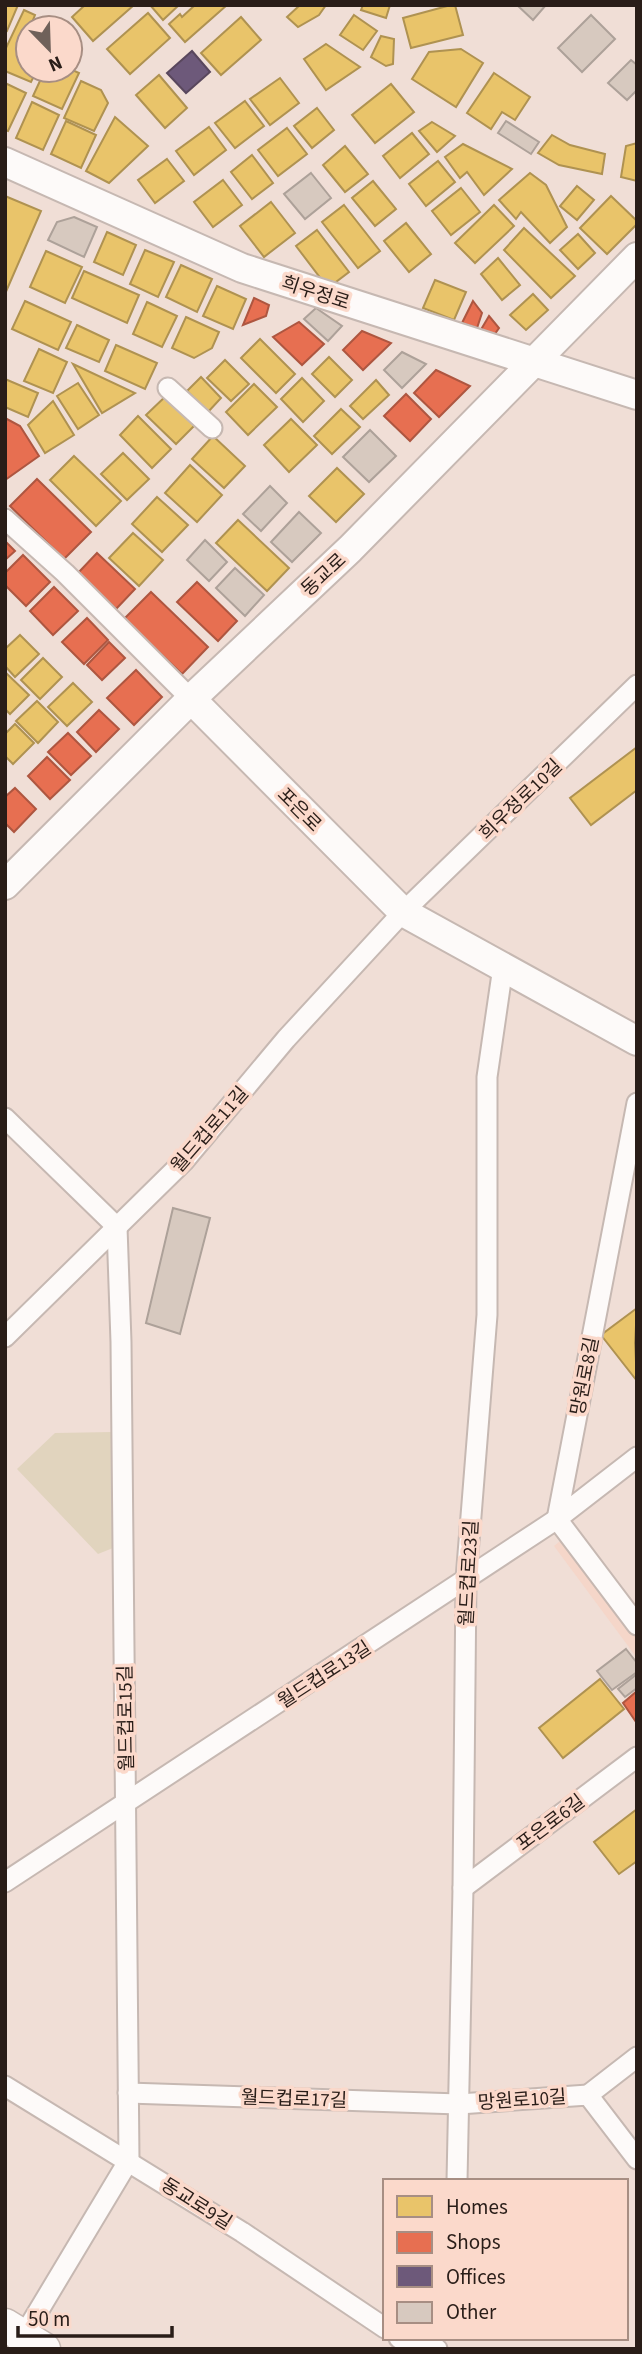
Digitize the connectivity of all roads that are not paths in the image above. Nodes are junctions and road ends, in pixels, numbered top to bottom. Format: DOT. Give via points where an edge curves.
graph roads {
  1 [pos="5,162"];
  2 [pos="637,257"];
  3 [pos="533,363"];
  4 [pos="168,388"];
  5 [pos="637,395"];
  6 [pos="212,428"];
  7 [pos="5,519"];
  8 [pos="637,685"];
  9 [pos="191,699"];
  10 [pos="5,886"];
  11 [pos="403,912"];
  12 [pos="503,967"];
  13 [pos="637,1041"];
  14 [pos="637,1104"];
  15 [pos="5,1118"];
  16 [pos="117,1227"];
  17 [pos="5,1337"];
  18 [pos="637,1457"];
  19 [pos="556,1519"];
  20 [pos="466,1579"];
  21 [pos="634,1614"];
  22 [pos="637,1757"];
  23 [pos="126,1803"];
  24 [pos="5,1882"];
  25 [pos="463,1888"];
  26 [pos="637,2057"];
  27 [pos="5,2086"];
  28 [pos="128,2093"];
  29 [pos="588,2095"];
  30 [pos="459,2104"];
  31 [pos="637,2159"];
  32 [pos="129,2160"];
  33 [pos="457,2179"];
  34 [pos="383,2327"];
  35 [pos="22,2340"];
  36 [pos="402,2340"];
  37 [pos="432,2345"];
  1 -- 3 [label="street, 희우정로" via="242,268"];
  2 -- 3 [label="street, 동교로"];
  3 -- 5 [label="street, 희우정로"];
  3 -- 9 [label="street, 동교로" via="350,549"];
  4 -- 6 [label="street"];
  7 -- 9 [label="street, 포은로"];
  8 -- 11 [label="street, 희우정로10길"];
  9 -- 10 [label="street, 동교로"];
  9 -- 11 [label="street, 포은로"];
  11 -- 12 [label="street, 포은로"];
  11 -- 16 [label="street, 월드컵로11길" via="184,1161"];
  12 -- 13 [label="street, 포은로"];
  12 -- 20 [label="street, 월드컵로23길" via="487,1077 487,1315"];
  14 -- 19 [label="street, 망원로8길"];
  15 -- 16 [label="street"];
  16 -- 17 [label="street, 월드컵로11길"];
  16 -- 23 [label="street, 월드컵로15길"];
  18 -- 19 [label="street, 월드컵로13길"];
  19 -- 20 [label="street, 월드컵로13길"];
  19 -- 21 [label="street"];
  20 -- 23 [label="street, 월드컵로13길"];
  20 -- 25 [label="street, 월드컵로23길"];
  22 -- 25 [label="street, 포은로6길"];
  23 -- 24 [label="street, 월드컵로13길"];
  23 -- 28 [label="street, 월드컵로15길"];
  25 -- 30 [label="street, 월드컵로23길"];
  26 -- 29 [label="street"];
  27 -- 32 [label="street, 동교로9길"];
  28 -- 30 [label="street, 월드컵로17길"];
  28 -- 32 [label="street, 월드컵로15길"];
  29 -- 30 [label="street, 망원로10길"];
  29 -- 31 [label="street, 망원로10길"];
  30 -- 33 [label="street, 월드컵로23길"];
  32 -- 34 [label="street, 동교로9길"];
  32 -- 35 [label="street"];
  36 -- 37 [label="street" via="410,2345"];
}
